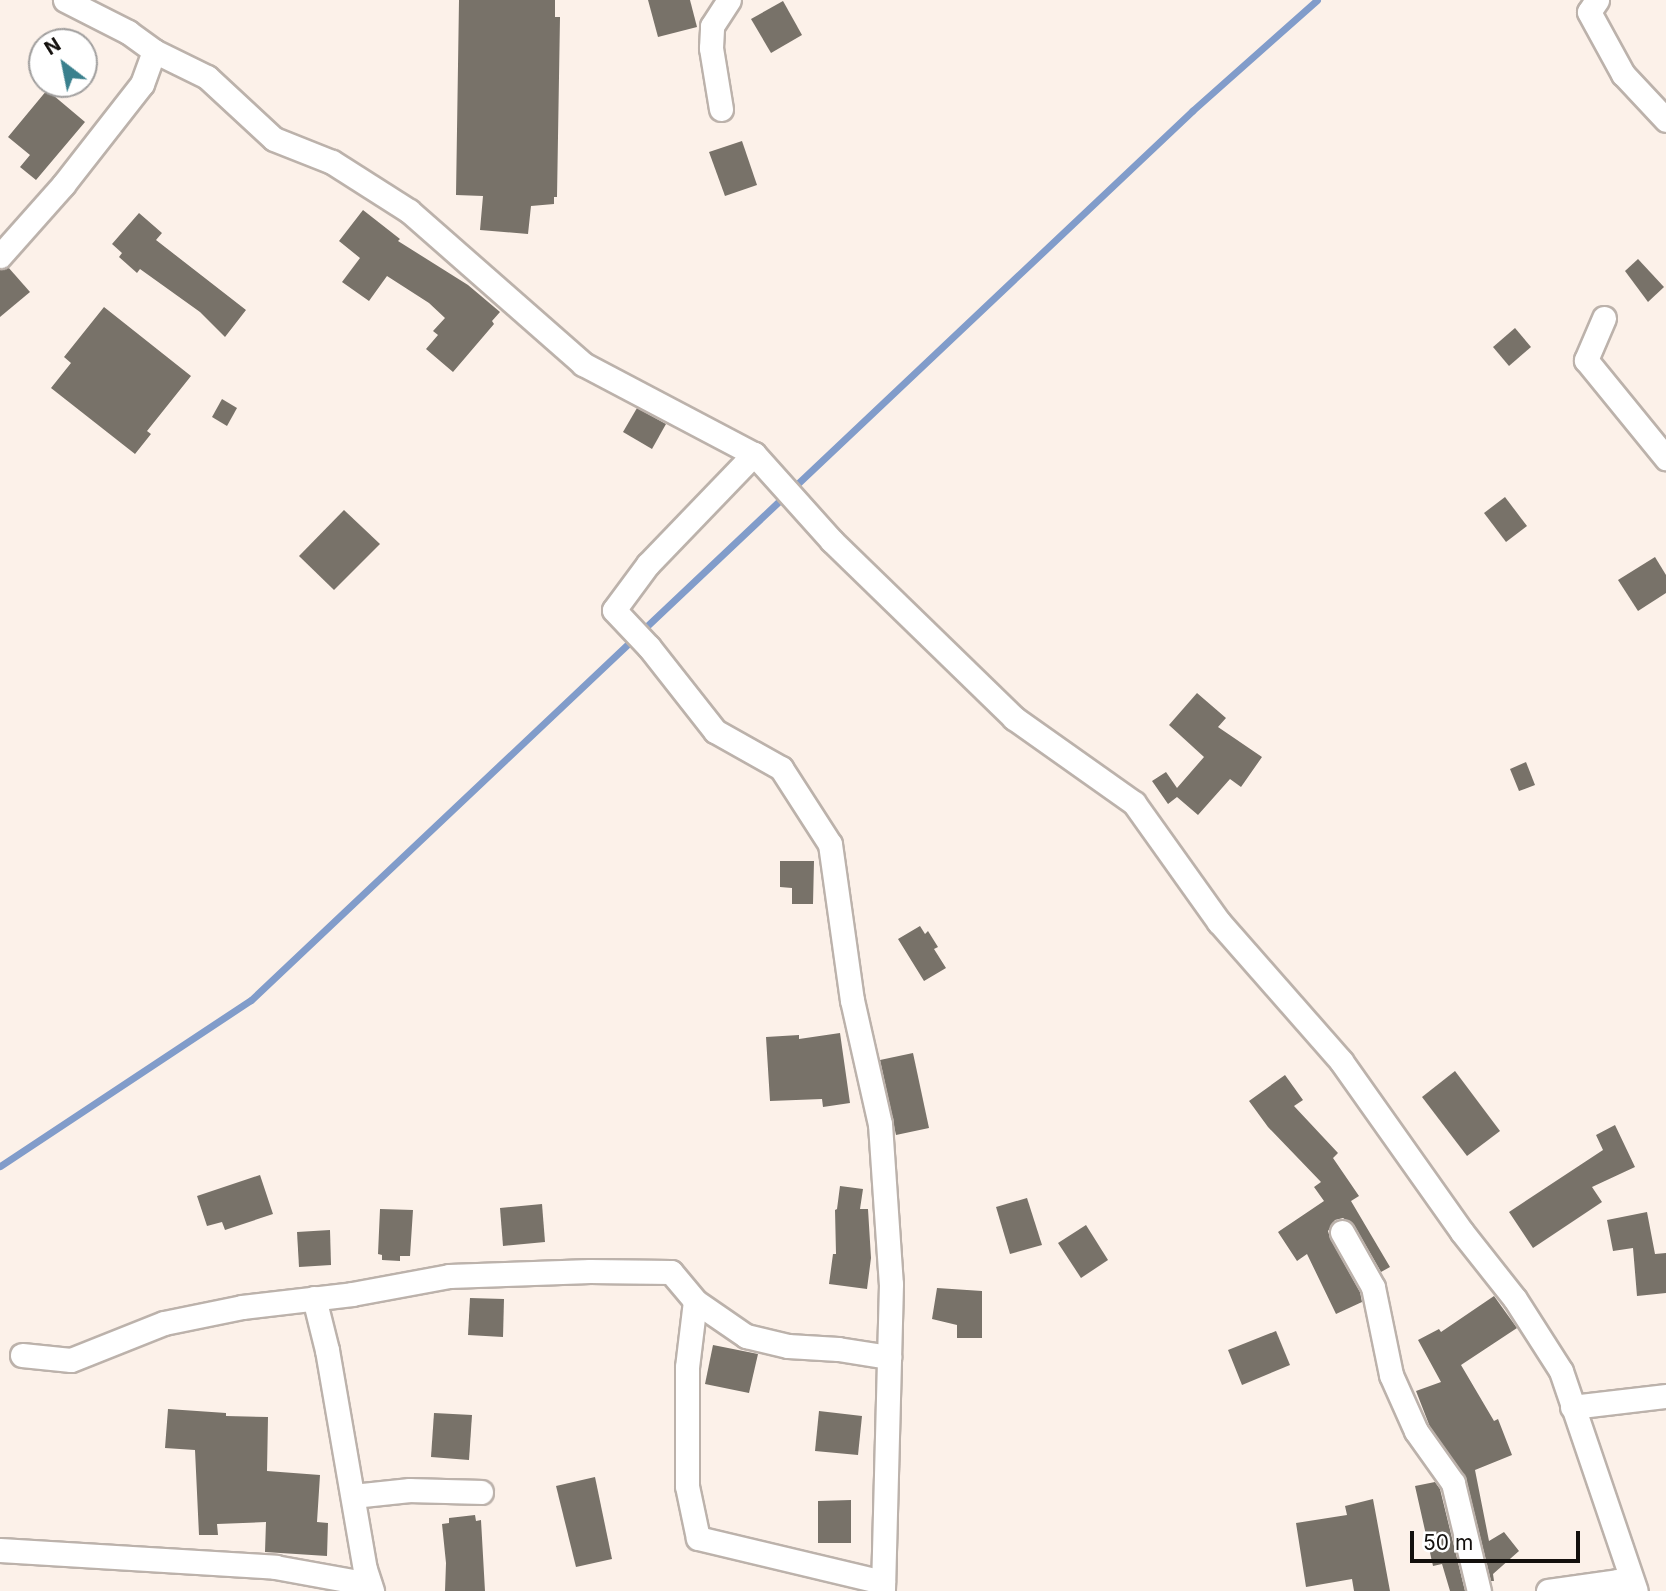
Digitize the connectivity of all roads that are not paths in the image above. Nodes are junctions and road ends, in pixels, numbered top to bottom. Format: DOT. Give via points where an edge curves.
graph roads {
  1 [pos="65,0"];
  2 [pos="729,0"];
  3 [pos="1597,0"];
  4 [pos="154,51"];
  5 [pos="721,109"];
  6 [pos="1666,120"];
  7 [pos="0,256"];
  8 [pos="1604,318"];
  9 [pos="754,454"];
  10 [pos="1666,458"];
  11 [pos="1342,1232"];
  12 [pos="314,1298"];
  13 [pos="695,1301"];
  14 [pos="22,1355"];
  15 [pos="889,1357"];
  16 [pos="1666,1396"];
  17 [pos="1572,1407"];
  18 [pos="481,1492"];
  19 [pos="353,1496"];
  20 [pos="0,1550"];
  21 [pos="370,1587"];
  22 [pos="883,1587"];
  23 [pos="1479,1591"];
  24 [pos="1548,1591"];
  25 [pos="1635,1591"];
  1 -- 4 [label="street" via="128,32"];
  2 -- 5 [label="street" via="712,26"];
  3 -- 6 [label="street" via="1589,12 1623,74"];
  4 -- 7 [label="street" via="142,84"];
  4 -- 9 [label="street" via="207,77 274,139 332,162 409,211 583,364"];
  8 -- 10 [label="street" via="1586,360"];
  9 -- 15 [label="street" via="648,564 614,610 715,731 781,768 830,844 852,1000 880,1124 891,1284"];
  9 -- 17 [label="street" via="832,541 1014,718 1134,803 1219,922 1341,1061 1515,1299 1561,1371"];
  11 -- 23 [label="street" via="1373,1287 1391,1375 1416,1431 1453,1483"];
  12 -- 13 [label="street" via="449,1276 590,1271 671,1272"];
  12 -- 14 [label="street" via="164,1323 71,1360"];
  12 -- 19 [label="street"];
  13 -- 15 [label="street" via="746,1336 788,1346"];
  13 -- 22 [label="street" via="687,1367 687,1486 698,1538"];
  15 -- 22 [label="street"];
  16 -- 17 [label="street"];
  17 -- 25 [label="street"];
  18 -- 19 [label="street" via="410,1490"];
  19 -- 21 [label="street"];
  20 -- 21 [label="street" via="275,1567"];
  24 -- 25 [label="street" via="1617,1581 1632,1585"];
}
